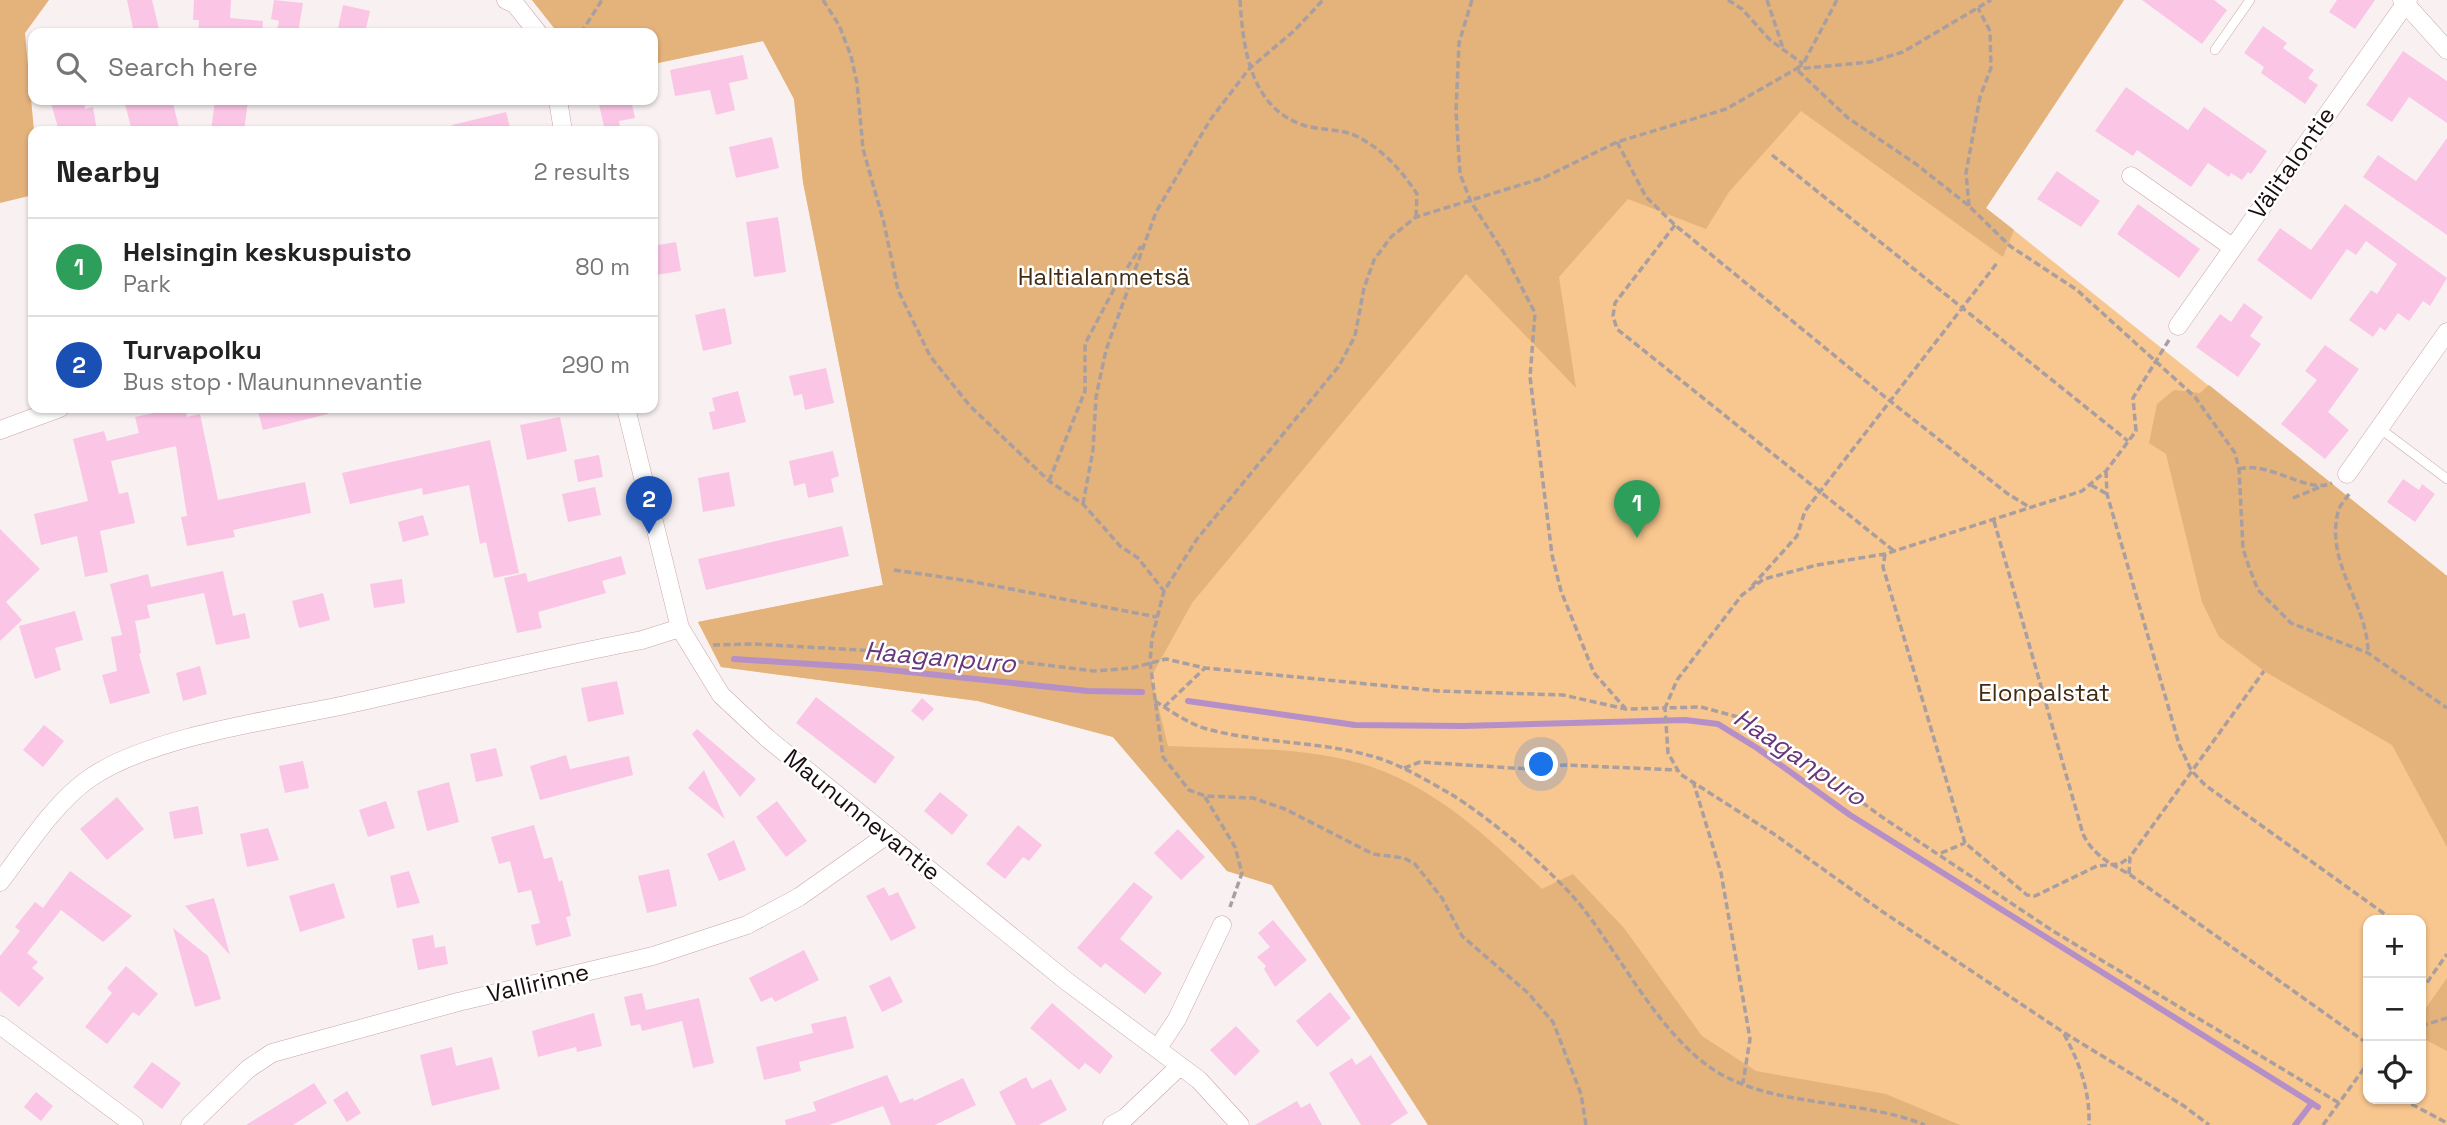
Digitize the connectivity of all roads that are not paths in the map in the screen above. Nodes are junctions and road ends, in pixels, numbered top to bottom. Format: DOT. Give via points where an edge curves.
graph roads {
  1 [pos="506,0"];
  2 [pos="2250,0"];
  3 [pos="2405,1"];
  4 [pos="534,28"];
  5 [pos="2216,50"];
  6 [pos="2447,50"];
  7 [pos="559,105"];
  8 [pos="562,126"];
  9 [pos="2132,176"];
  10 [pos="2232,247"];
  11 [pos="2178,327"];
  12 [pos="2447,332"];
  13 [pos="46,413"];
  14 [pos="627,413"];
  15 [pos="2378,427"];
  16 [pos="0,430"];
  17 [pos="2347,474"];
  18 [pos="2447,479"];
  19 [pos="680,628"];
  20 [pos="887,835"];
  21 [pos="0,883"];
  22 [pos="1222,925"];
  23 [pos="0,1025"];
  24 [pos="1157,1048"];
  25 [pos="1180,1066"];
  26 [pos="134,1125"];
  27 [pos="191,1125"];
  28 [pos="1112,1125"];
  29 [pos="1240,1125"];
  1 -- 4 [label="street"];
  2 -- 5 [label="lane"];
  3 -- 6 [label="street"];
  3 -- 10 [label="street, Välitalontie"];
  7 -- 8 [label="street"];
  9 -- 10 [label="street"];
  10 -- 11 [label="street, Välitalontie"];
  12 -- 15 [label="street"];
  13 -- 16 [label="street"];
  14 -- 19 [label="street, Maununnevantie"];
  15 -- 17 [label="street"];
  15 -- 18 [label="lane"];
  19 -- 20 [label="street, Maununnevantie" via="721,695"];
  19 -- 21 [label="street" via="238,727 116,762 66,800"];
  20 -- 24 [label="street, Maununnevantie" via="1065,980"];
  20 -- 27 [label="street, Vallirinne" via="799,897 747,925 653,956 458,1002 272,1054 248,1069"];
  22 -- 24 [label="street" via="1177,1019"];
  23 -- 26 [label="street"];
  24 -- 25 [label="street, Maununnevantie"];
  25 -- 28 [label="street"];
  25 -- 29 [label="street, Maununnevantie"];
}
